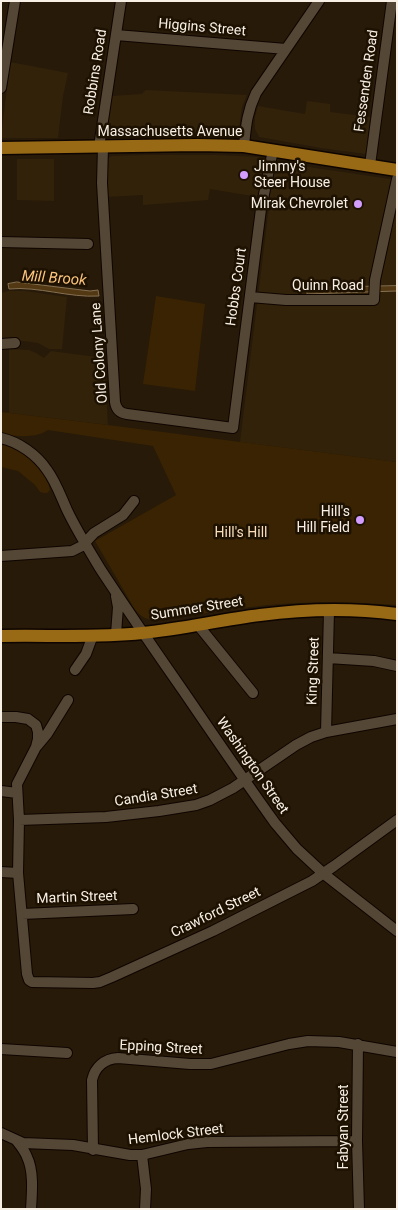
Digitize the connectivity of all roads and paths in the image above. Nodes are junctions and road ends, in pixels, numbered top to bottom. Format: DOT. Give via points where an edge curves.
graph roads {
  1 [pos="15,1"];
  2 [pos="121,1"];
  3 [pos="319,1"];
  4 [pos="392,1"];
  5 [pos="116,35"];
  6 [pos="286,49"];
  7 [pos="1,88"];
  8 [pos="244,146"];
  9 [pos="101,147"];
  10 [pos="1,148"];
  11 [pos="273,150"];
  12 [pos="370,165"];
  13 [pos="397,170"];
  14 [pos="397,180"];
  15 [pos="1,242"];
  16 [pos="88,244"];
  17 [pos="250,297"];
  18 [pos="15,343"];
  19 [pos="1,344"];
  20 [pos="233,428"];
  21 [pos="1,438"];
  22 [pos="134,501"];
  23 [pos="85,544"];
  24 [pos="1,556"];
  25 [pos="114,590"];
  26 [pos="329,611"];
  27 [pos="397,614"];
  28 [pos="198,624"];
  29 [pos="142,633"];
  30 [pos="116,634"];
  31 [pos="93,635"];
  32 [pos="1,636"];
  33 [pos="328,658"];
  34 [pos="397,666"];
  35 [pos="75,670"];
  36 [pos="253,693"];
  37 [pos="68,700"];
  38 [pos="1,717"];
  39 [pos="397,719"];
  40 [pos="326,732"];
  41 [pos="36,747"];
  42 [pos="245,780"];
  43 [pos="1,791"];
  44 [pos="17,793"];
  45 [pos="19,820"];
  46 [pos="397,820"];
  47 [pos="1,872"];
  48 [pos="18,873"];
  49 [pos="324,874"];
  50 [pos="133,909"];
  51 [pos="22,914"];
  52 [pos="397,931"];
  53 [pos="358,1044"];
  54 [pos="1,1049"];
  55 [pos="397,1052"];
  56 [pos="67,1054"];
  57 [pos="1,1133"];
  58 [pos="16,1140"];
  59 [pos="357,1141"];
  60 [pos="93,1150"];
  61 [pos="142,1154"];
  62 [pos="31,1209"];
  63 [pos="146,1209"];
  64 [pos="359,1209"];
  1 -- 7 [label="street"];
  2 -- 5 [label="street, Robbins Road"];
  3 -- 6 [label="street"];
  4 -- 12 [label="street, Fessenden Road"];
  5 -- 6 [label="street, Higgins Street"];
  5 -- 9 [label="street, Robbins Road"];
  6 -- 8 [label="street" via="250,105"];
  8 -- 9 [label="main road, Massachusetts Avenue"];
  8 -- 11 [label="main road, Massachusetts Avenue"];
  9 -- 10 [label="main road, Massachusetts Avenue"];
  9 -- 20 [label="street, Old Colony Lane" via="117,407 127,414"];
  11 -- 12 [label="main road, Massachusetts Avenue"];
  11 -- 17 [label="street, Hobbs Court"];
  12 -- 13 [label="main road, Massachusetts Avenue"];
  14 -- 17 [label="street, Quinn Road" via="374,300"];
  15 -- 16 [label="street"];
  17 -- 20 [label="street, Hobbs Court"];
  18 -- 19 [label="street"];
  21 -- 23 [label="street, Washington Street" via="26,450 47,469"];
  22 -- 23 [label="street" via="125,514 94,533"];
  23 -- 24 [label="street" via="72,550"];
  23 -- 25 [label="street, Washington Street"];
  25 -- 29 [label="street, Washington Street"];
  25 -- 30 [label="street, Washington Street" via="118,607"];
  26 -- 27 [label="main road, Summer Street"];
  26 -- 28 [label="main road, Summer Street" via="282,612"];
  26 -- 33 [label="street, King Street"];
  28 -- 29 [label="main road, Summer Street"];
  28 -- 36 [label="street"];
  29 -- 30 [label="main road, Summer Street"];
  29 -- 42 [label="street, Washington Street"];
  30 -- 31 [label="main road, Summer Street"];
  31 -- 32 [label="main road, Summer Street"];
  31 -- 35 [label="street"];
  33 -- 34 [label="street"];
  33 -- 40 [label="street, King Street"];
  37 -- 41 [label="street"];
  38 -- 41 [label="street" via="31,720 38,732"];
  39 -- 40 [label="street, Candia Street"];
  40 -- 42 [label="street, Candia Street" via="303,740"];
  41 -- 44 [label="street" via="17,784"];
  42 -- 45 [label="street, Candia Street" via="210,800 186,808 106,817"];
  42 -- 49 [label="street, Washington Street" via="297,849"];
  43 -- 44 [label="street"];
  44 -- 45 [label="street"];
  45 -- 48 [label="street"];
  46 -- 49 [label="street, Crawford Street"];
  47 -- 48 [label="street"];
  48 -- 51 [label="street"];
  49 -- 51 [label="street, Crawford Street" via="214,931 105,980 90,983 30,981"];
  49 -- 52 [label="street, Washington Street"];
  50 -- 51 [label="street, Martin Street"];
  53 -- 55 [label="street, Epping Street"];
  53 -- 59 [label="street, Fabyan Street"];
  53 -- 60 [label="street, Epping Street" via="299,1042 211,1064 107,1060 98,1067 92,1080"];
  54 -- 56 [label="street"];
  57 -- 58 [label="street, Hemlock Street"];
  58 -- 60 [label="street, Hemlock Street"];
  58 -- 62 [label="street" via="27,1156"];
  59 -- 61 [label="street, Hemlock Street" via="207,1142"];
  59 -- 64 [label="street, Fabyan Street"];
  60 -- 61 [label="street, Hemlock Street"];
  61 -- 63 [label="street"];
}
